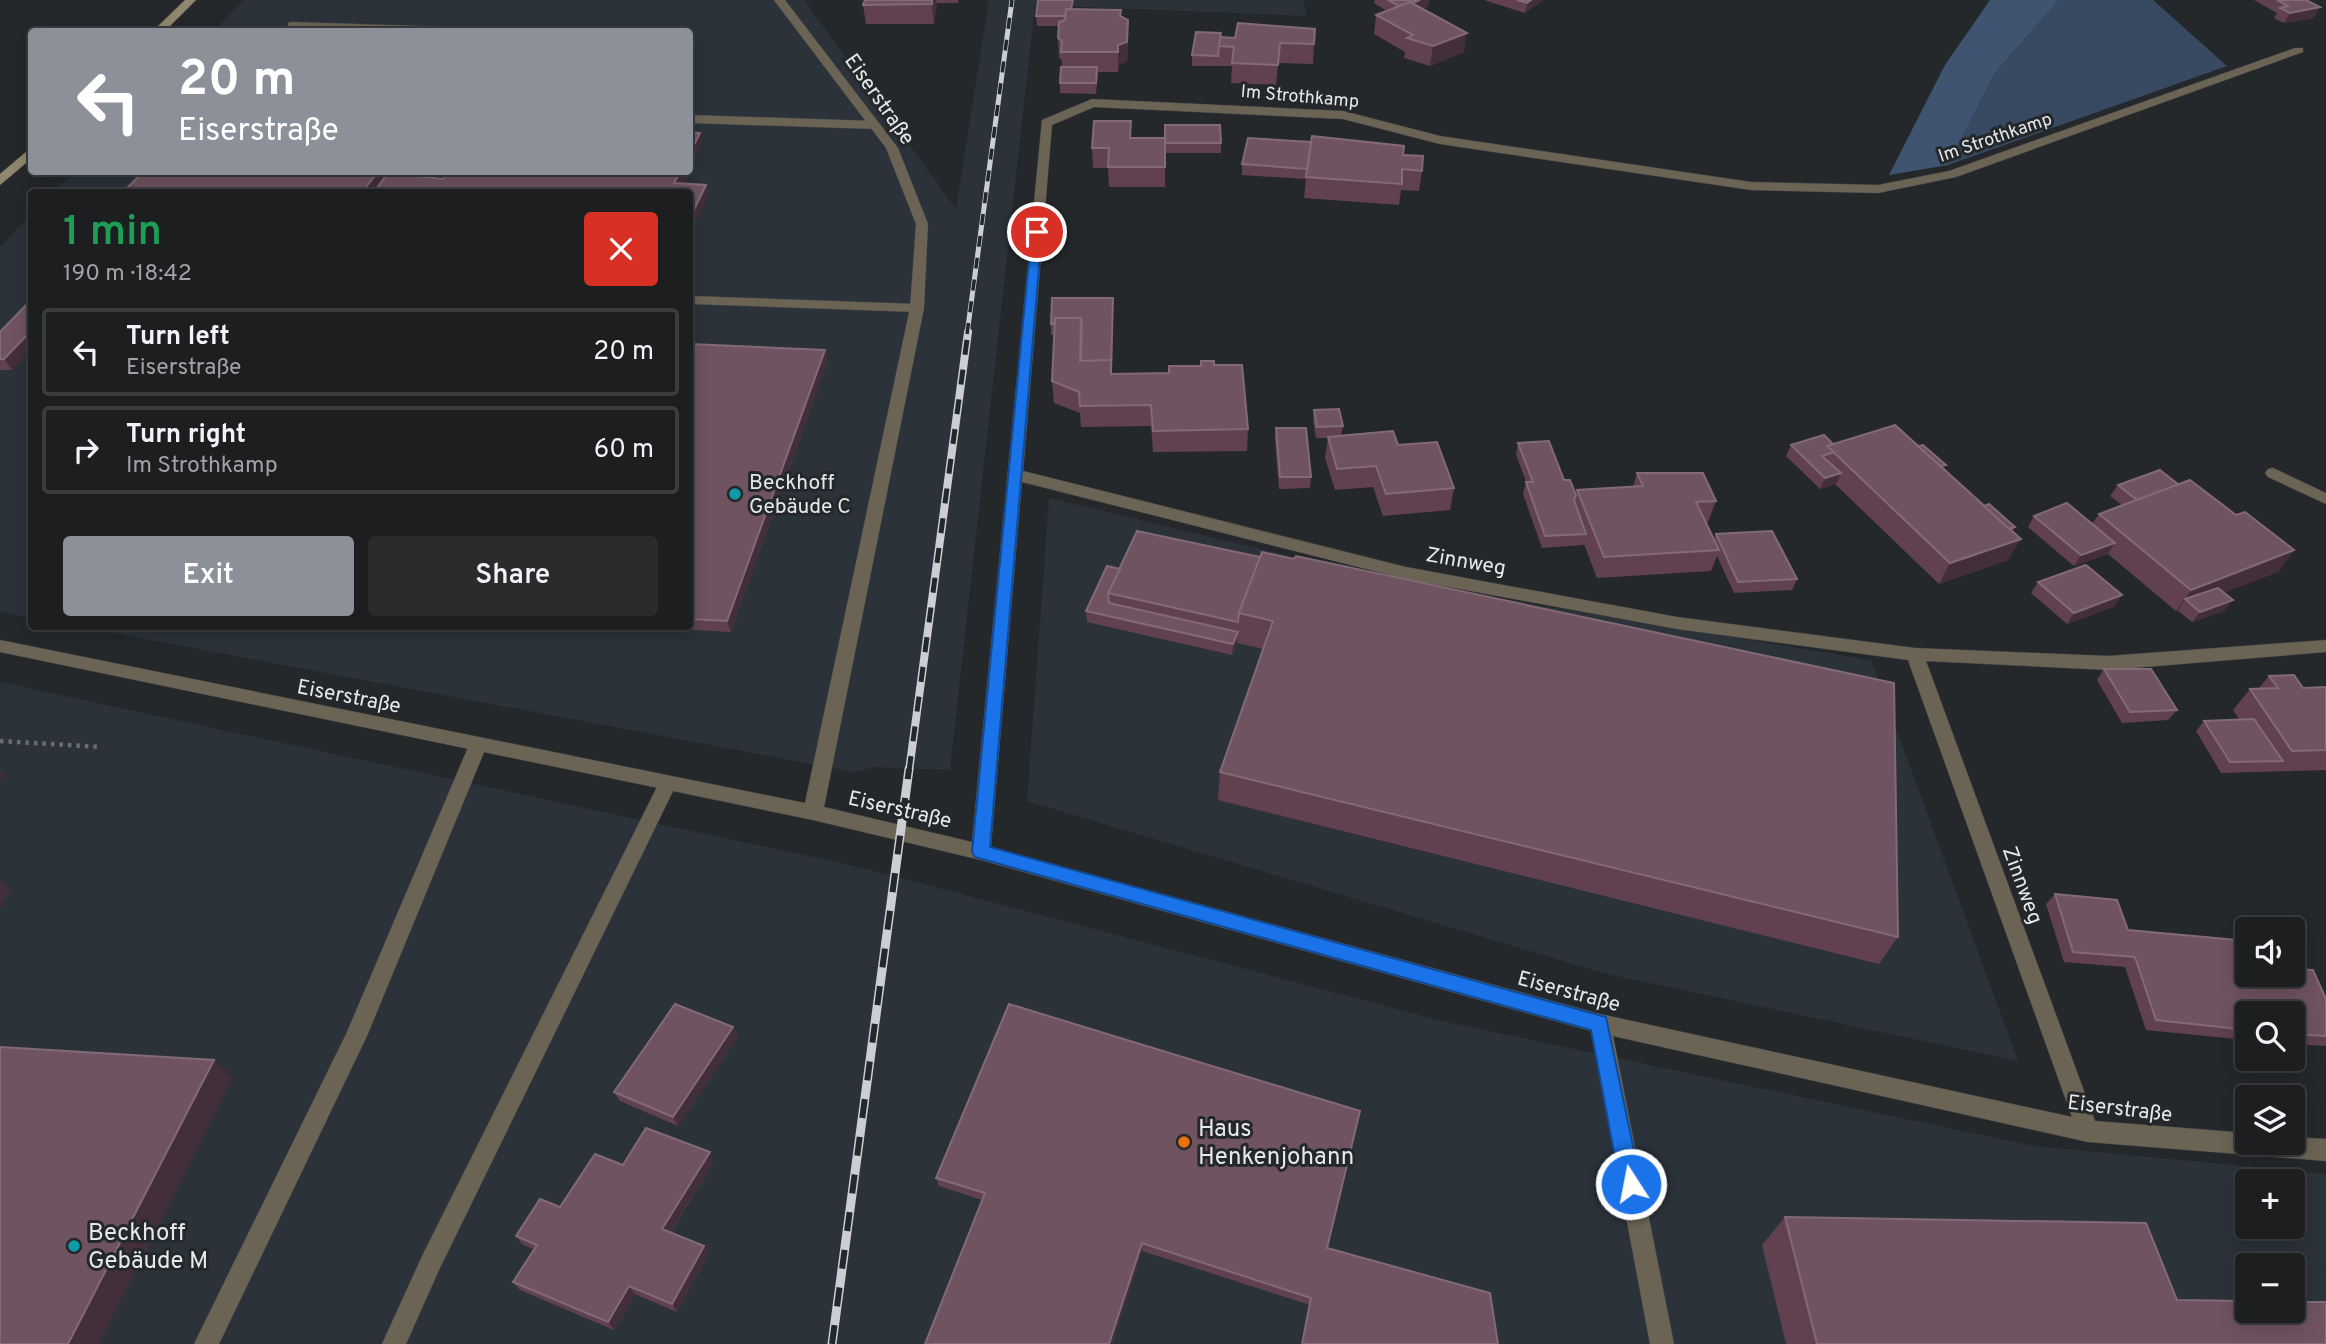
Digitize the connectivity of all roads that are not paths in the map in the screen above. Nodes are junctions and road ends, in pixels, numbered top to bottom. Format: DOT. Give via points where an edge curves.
graph roads {
  1 [pos="191,0"];
  2 [pos="779,0"];
  3 [pos="292,24"];
  4 [pos="162,28"];
  5 [pos="406,28"];
  6 [pos="2299,50"];
  7 [pos="693,119"];
  8 [pos="874,125"];
  9 [pos="28,155"];
  10 [pos="0,181"];
  11 [pos="693,300"];
  12 [pos="917,308"];
  13 [pos="2273,473"];
  14 [pos="1016,475"];
  15 [pos="2326,499"];
  16 [pos="0,646"];
  17 [pos="2326,646"];
  18 [pos="1915,654"];
  19 [pos="478,745"];
  20 [pos="668,783"];
  21 [pos="813,812"];
  22 [pos="981,852"];
  23 [pos="1600,1024"];
  24 [pos="2088,1131"];
  25 [pos="2326,1150"];
  26 [pos="206,1344"];
  27 [pos="394,1344"];
  28 [pos="1662,1344"];
  1 -- 4 [label="main road"];
  2 -- 8 [label="street, Eiserstraße"];
  3 -- 5 [label="street"];
  6 -- 14 [label="street, Im Strothkamp" via="1952,174 1878,189 1751,186 1440,140 1343,116 1092,103 1045,123"];
  7 -- 8 [label="street"];
  8 -- 12 [label="street, Eiserstraße" via="892,148 922,224"];
  9 -- 10 [label="main road"];
  11 -- 12 [label="street"];
  12 -- 21 [label="street, Eiserstraße"];
  13 -- 15 [label="street"];
  14 -- 18 [label="street, Zinnweg" via="1406,573 1677,622"];
  14 -- 22 [label="street, Im Strothkamp"];
  16 -- 19 [label="street, Eiserstraße"];
  17 -- 18 [label="street, Zinnweg" via="2108,663"];
  18 -- 24 [label="street, Zinnweg"];
  19 -- 20 [label="street, Eiserstraße"];
  19 -- 26 [label="street" via="356,1036"];
  20 -- 21 [label="street, Eiserstraße"];
  20 -- 27 [label="street" via="430,1262"];
  21 -- 22 [label="street, Eiserstraße"];
  22 -- 23 [label="street, Eiserstraße"];
  23 -- 24 [label="street, Eiserstraße"];
  23 -- 28 [label="street"];
  24 -- 25 [label="street, Eiserstraße"];
}
